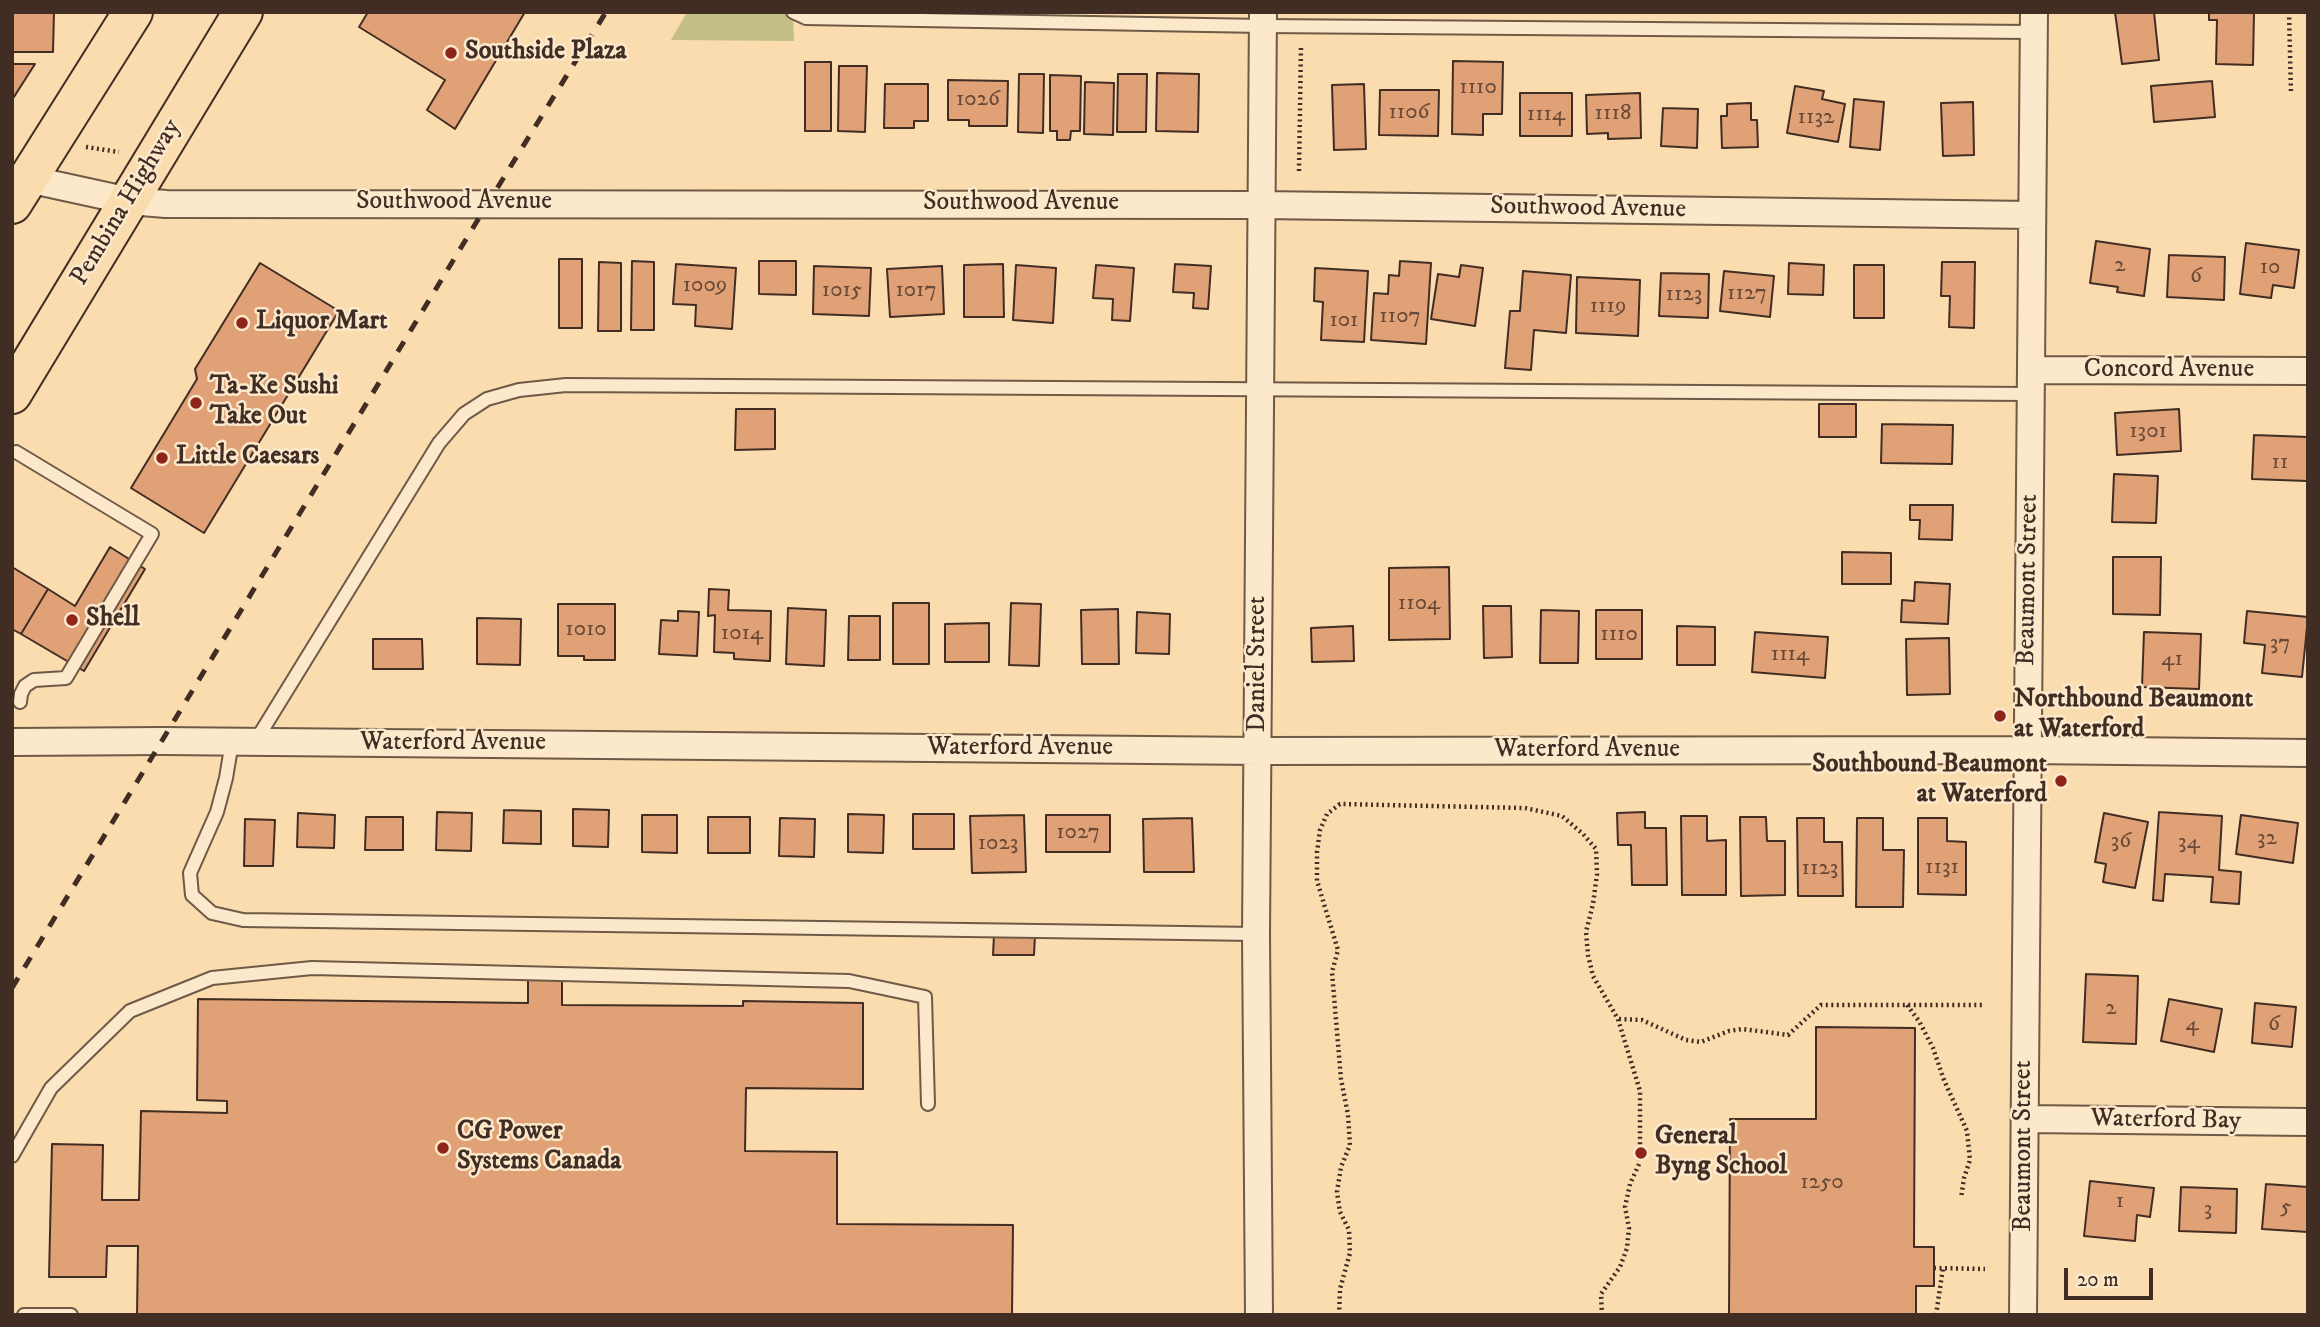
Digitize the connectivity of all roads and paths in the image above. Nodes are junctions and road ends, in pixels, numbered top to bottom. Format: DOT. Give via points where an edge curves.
graph roads {
  1 [pos="133,12"];
  2 [pos="243,12"];
  3 [pos="793,12"];
  4 [pos="2289,12"];
  5 [pos="1263,19"];
  6 [pos="2034,22"];
  7 [pos="1302,27"];
  8 [pos="2291,94"];
  9 [pos="83,146"];
  10 [pos="127,153"];
  11 [pos="1299,171"];
  12 [pos="18,187"];
  13 [pos="129,201"];
  14 [pos="1261,205"];
  15 [pos="2032,215"];
  16 [pos="2308,371"];
  17 [pos="2031,382"];
  18 [pos="1260,391"];
  19 [pos="12,394"];
  20 [pos="16,452"];
  21 [pos="20,702"];
  22 [pos="12,742"];
  23 [pos="244,742"];
  24 [pos="2028,750"];
  25 [pos="1259,751"];
  26 [pos="2308,753"];
  27 [pos="1256,934"];
  28 [pos="1907,1005"];
  29 [pos="1984,1005"];
  30 [pos="1618,1019"];
  31 [pos="928,1104"];
  32 [pos="2025,1119"];
  33 [pos="2308,1122"];
  34 [pos="12,1156"];
  35 [pos="1961,1198"];
  36 [pos="1934,1268"];
  37 [pos="1943,1268"];
  38 [pos="1985,1269"];
  39 [pos="24,1315"];
  40 [pos="71,1315"];
  41 [pos="1259,1315"];
  42 [pos="1339,1315"];
  43 [pos="1602,1315"];
  44 [pos="1936,1315"];
  45 [pos="2023,1315"];
  1 -- 12 [label="main road"];
  2 -- 13 [label="main road, Pembina Highway"];
  3 -- 5 [label="lane" via="806,18"];
  4 -- 8 [label="path"];
  5 -- 7 [label="lane"];
  5 -- 14 [label="street, Daniel Street"];
  6 -- 7 [label="lane"];
  6 -- 15 [label="street, Beaumont Street"];
  7 -- 11 [label="path"];
  9 -- 10 [label="path"];
  12 -- 13 [label="street, Southwood Avenue"];
  13 -- 14 [label="street, Southwood Avenue"];
  13 -- 19 [label="main road, Pembina Highway"];
  14 -- 15 [label="street, Southwood Avenue"];
  14 -- 18 [label="street, Daniel Street"];
  15 -- 17 [label="street, Beaumont Street"];
  16 -- 17 [label="street, Concord Avenue"];
  17 -- 18 [label="lane"];
  17 -- 24 [label="street, Beaumont Street"];
  18 -- 23 [label="lane" via="566,385 487,399 464,414 439,443"];
  18 -- 25 [label="street, Daniel Street"];
  20 -- 21 [label="lane" via="152,534 66,677 34,680 25,686"];
  22 -- 23 [label="street, Waterford Avenue"];
  23 -- 25 [label="street, Waterford Avenue"];
  23 -- 27 [label="lane" via="190,873 192,895 212,913 243,920"];
  24 -- 25 [label="street, Waterford Avenue"];
  24 -- 26 [label="street"];
  24 -- 32 [label="street, Beaumont Street"];
  25 -- 27 [label="street, Daniel Street"];
  27 -- 41 [label="street, Daniel Street"];
  28 -- 29 [label="path"];
  28 -- 30 [label="path" via="1821,1005 1788,1035 1742,1029 1701,1042 1686,1041 1642,1020"];
  28 -- 35 [label="path" via="1933,1048 1966,1131 1970,1160"];
  30 -- 42 [label="path" via="1593,976 1588,955 1586,932 1594,904 1596,849 1562,816 1525,808 1364,804 1340,804 1327,814 1320,831 1317,881 1338,950 1332,972 1350,1145 1337,1192 1349,1230 1350,1253 1340,1289"];
  30 -- 43 [label="path" via="1640,1091 1640,1161 1625,1208 1627,1248 1601,1294"];
  31 -- 34 [label="lane" via="925,997 849,981 312,968 212,978 130,1011 51,1088"];
  32 -- 33 [label="street, Waterford Bay"];
  32 -- 45 [label="street, Beaumont Street"];
  36 -- 37 [label="path"];
  37 -- 38 [label="path"];
  37 -- 44 [label="path"];
  39 -- 40 [label="lane"];
}
